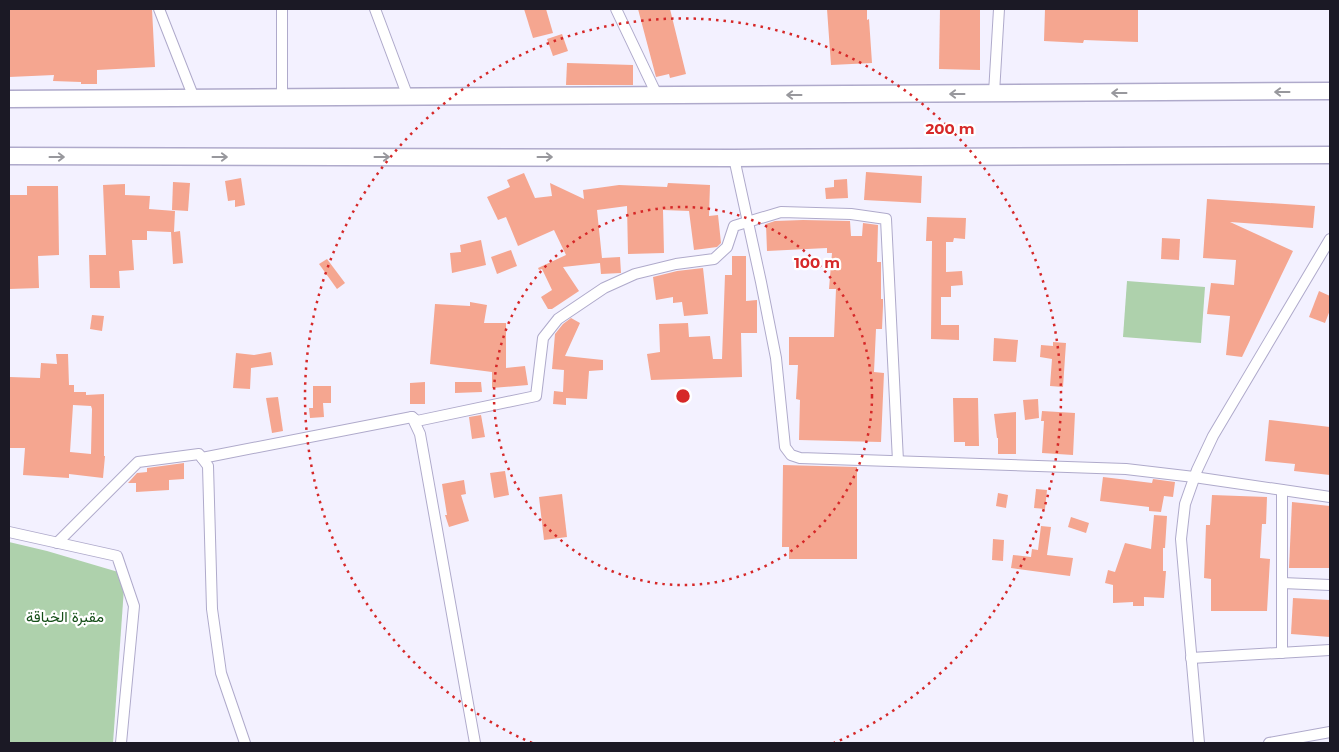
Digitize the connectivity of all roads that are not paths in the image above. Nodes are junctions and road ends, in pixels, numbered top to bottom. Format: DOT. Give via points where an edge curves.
graph roads {
  1 [pos="159,9"];
  2 [pos="282,9"];
  3 [pos="375,9"];
  4 [pos="616,9"];
  5 [pos="999,9"];
  6 [pos="1330,92"];
  7 [pos="994,94"];
  8 [pos="657,96"];
  9 [pos="408,97"];
  10 [pos="194,98"];
  11 [pos="282,98"];
  12 [pos="9,100"];
  13 [pos="1330,155"];
  14 [pos="9,156"];
  15 [pos="734,158"];
  16 [pos="748,222"];
  17 [pos="1330,239"];
  18 [pos="412,417"];
  19 [pos="202,458"];
  20 [pos="898,461"];
  21 [pos="1194,477"];
  22 [pos="1282,490"];
  23 [pos="1330,497"];
  24 [pos="9,532"];
  25 [pos="57,543"];
  26 [pos="1282,583"];
  27 [pos="1330,585"];
  28 [pos="1330,650"];
  29 [pos="1282,653"];
  30 [pos="1191,658"];
  31 [pos="1330,732"];
  32 [pos="121,743"];
  33 [pos="245,743"];
  34 [pos="474,743"];
  35 [pos="1198,743"];
  36 [pos="1269,743"];
  1 -- 10 [label="street"];
  2 -- 11 [label="street"];
  3 -- 9 [label="street"];
  4 -- 8 [label="street"];
  5 -- 7 [label="street"];
  6 -- 7 [label="main road, one-way"];
  7 -- 8 [label="main road, one-way"];
  8 -- 9 [label="main road"];
  9 -- 11 [label="main road"];
  10 -- 11 [label="main road"];
  10 -- 12 [label="main road"];
  13 -- 15 [label="main road"];
  14 -- 15 [label="main road, one-way"];
  15 -- 16 [label="street"];
  16 -- 18 [label="street" via="734,226 727,247 714,259 635,274 604,288 558,320 543,338 536,396 417,421"];
  16 -- 20 [label="street" via="776,358 785,447 791,455 800,458"];
  16 -- 20 [label="street" via="781,212 852,214 886,219"];
  17 -- 21 [label="street" via="1213,436"];
  18 -- 19 [label="street"];
  18 -- 34 [label="street" via="420,434"];
  19 -- 25 [label="street" via="199,454 138,462"];
  19 -- 33 [label="street" via="208,466 212,609 221,673"];
  20 -- 21 [label="street" via="1126,469"];
  21 -- 22 [label="street"];
  21 -- 30 [label="street" via="1185,504 1181,539"];
  22 -- 23 [label="street"];
  22 -- 26 [label="street"];
  24 -- 25 [label="street"];
  25 -- 32 [label="street" via="117,556 134,606"];
  26 -- 27 [label="street"];
  26 -- 29 [label="street"];
  28 -- 29 [label="street"];
  29 -- 30 [label="street"];
  30 -- 35 [label="street"];
  31 -- 36 [label="street"];
}
